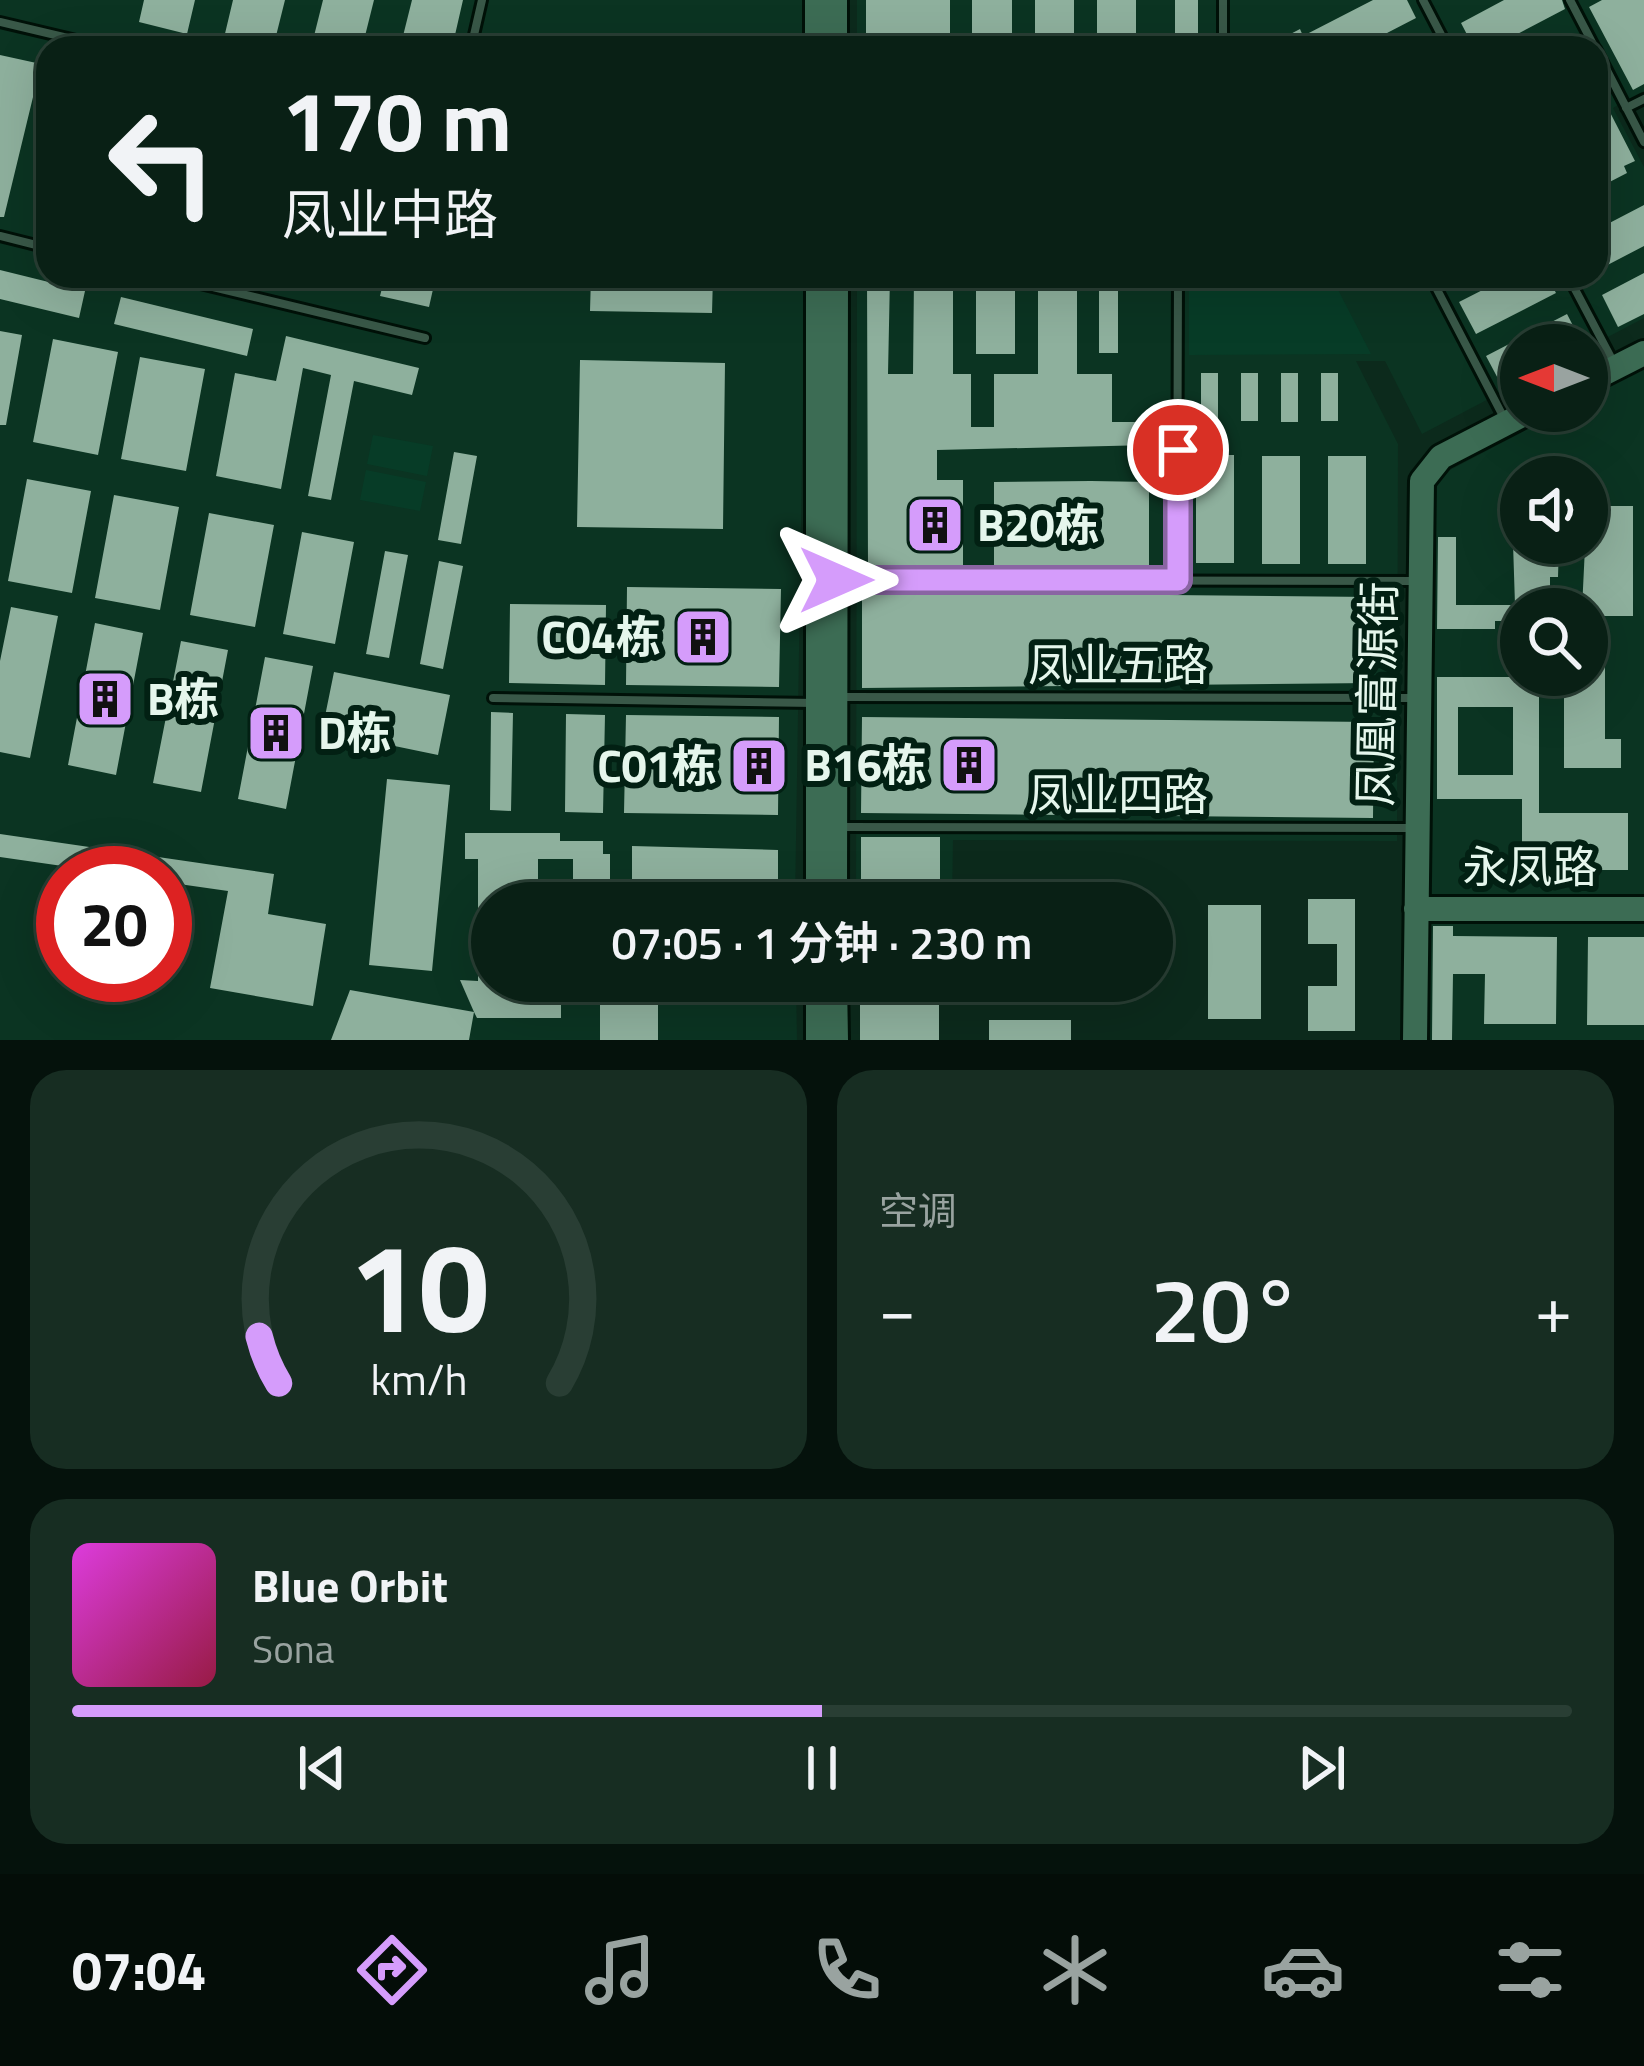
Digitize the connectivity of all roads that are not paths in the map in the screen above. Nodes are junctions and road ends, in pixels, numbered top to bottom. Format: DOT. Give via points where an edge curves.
graph roads {
  1 [pos="482,0"];
  2 [pos="818,0"];
  3 [pos="835,0"];
  4 [pos="1223,0"];
  5 [pos="1423,0"];
  6 [pos="1570,0"];
  7 [pos="0,22"];
  8 [pos="59,36"];
  9 [pos="474,36"];
  10 [pos="818,36"];
  11 [pos="836,36"];
  12 [pos="1223,36"];
  13 [pos="1442,36"];
  14 [pos="1589,36"];
  15 [pos="1608,80"];
  16 [pos="1644,99"];
  17 [pos="1626,108"];
  18 [pos="1644,142"];
  19 [pos="0,236"];
  20 [pos="36,245"];
  21 [pos="217,288"];
  22 [pos="818,288"];
  23 [pos="836,288"];
  24 [pos="1178,288"];
  25 [pos="1436,288"];
  26 [pos="1574,288"];
  27 [pos="425,338"];
  28 [pos="1644,352"];
  29 [pos="1616,367"];
  30 [pos="1608,371"];
  31 [pos="1500,410"];
  32 [pos="1500,427"];
  33 [pos="827,580"];
  34 [pos="1178,580"];
  35 [pos="1420,581"];
  36 [pos="493,698"];
  37 [pos="1419,698"];
  38 [pos="826,700"];
  39 [pos="826,827"];
  40 [pos="1418,828"];
  41 [pos="820,882"];
  42 [pos="833,882"];
  43 [pos="1416,909"];
  44 [pos="1644,909"];
  45 [pos="818,1002"];
  46 [pos="836,1002"];
  47 [pos="818,1040"];
  48 [pos="836,1040"];
  49 [pos="1415,1040"];
  1 -- 9 [label="lane"];
  2 -- 10 [label="street"];
  3 -- 11 [label="street"];
  4 -- 12 [label="lane"];
  5 -- 13 [label="lane"];
  6 -- 14 [label="lane"];
  7 -- 8 [label="lane"];
  15 -- 17 [label="lane"];
  16 -- 17 [label="lane"];
  17 -- 18 [label="lane"];
  19 -- 20 [label="lane"];
  21 -- 27 [label="lane"];
  22 -- 33 [label="street"];
  23 -- 33 [label="street"];
  24 -- 34 [label="lane"];
  25 -- 31 [label="lane"];
  26 -- 29 [label="lane"];
  28 -- 29 [label="street"];
  29 -- 30 [label="street"];
  32 -- 35 [label="street, 凤凰富源街" via="1426,472"];
  33 -- 34 [label="lane"];
  33 -- 38 [label="street"];
  34 -- 35 [label="lane"];
  35 -- 37 [label="street, 凤凰富源街"];
  36 -- 38 [label="lane, 凤业五路"];
  37 -- 38 [label="lane, 凤业五路"];
  37 -- 40 [label="street, 凤凰富源街"];
  38 -- 39 [label="street"];
  39 -- 40 [label="lane, 凤业四路"];
  39 -- 41 [label="street"];
  39 -- 42 [label="street"];
  40 -- 43 [label="street, 凤凰富源街"];
  43 -- 44 [label="street, 永凤路"];
  43 -- 49 [label="street, 凤凰富源街"];
  45 -- 47 [label="street"];
  46 -- 48 [label="street"];
}
